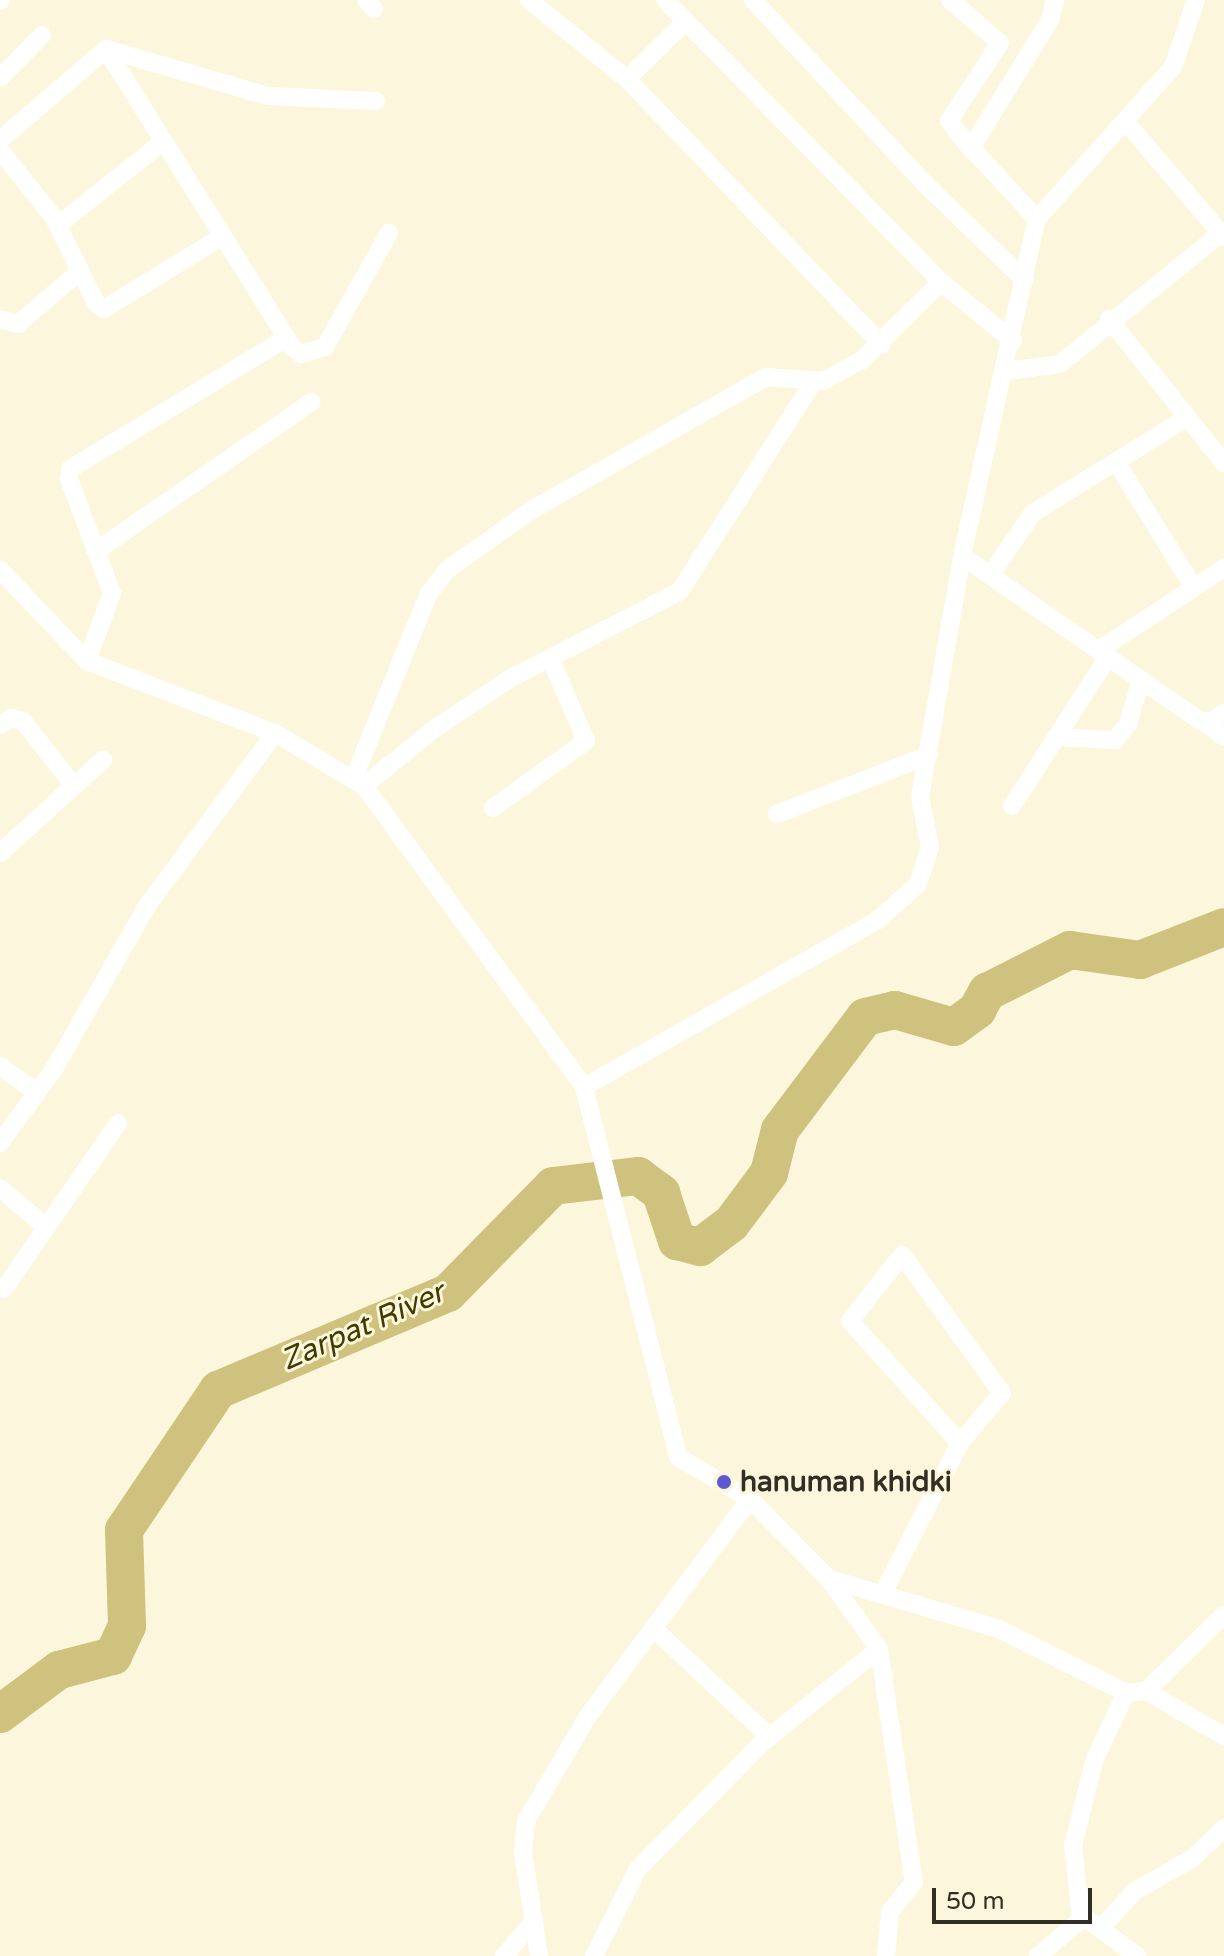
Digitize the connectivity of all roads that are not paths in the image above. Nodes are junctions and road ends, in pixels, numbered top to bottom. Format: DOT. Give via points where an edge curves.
graph roads {
  1 [pos="556,0"];
  2 [pos="665,0"];
  3 [pos="753,0"];
  4 [pos="950,0"];
  5 [pos="1055,0"];
  6 [pos="1196,0"];
  7 [pos="536,7"];
  8 [pos="685,22"];
  9 [pos="42,35"];
  10 [pos="106,49"];
  11 [pos="0,78"];
  12 [pos="627,79"];
  13 [pos="376,101"];
  14 [pos="1125,121"];
  15 [pos="0,140"];
  16 [pos="164,141"];
  17 [pos="0,150"];
  18 [pos="972,150"];
  19 [pos="1037,219"];
  20 [pos="58,225"];
  21 [pos="389,233"];
  22 [pos="1223,235"];
  23 [pos="223,236"];
  24 [pos="80,271"];
  25 [pos="1025,280"];
  26 [pos="941,282"];
  27 [pos="0,319"];
  28 [pos="1109,319"];
  29 [pos="286,338"];
  30 [pos="1013,341"];
  31 [pos="882,345"];
  32 [pos="1007,371"];
  33 [pos="814,381"];
  34 [pos="311,402"];
  35 [pos="1188,417"];
  36 [pos="1116,462"];
  37 [pos="1224,463"];
  38 [pos="96,551"];
  39 [pos="962,556"];
  40 [pos="1224,568"];
  41 [pos="0,570"];
  42 [pos="991,574"];
  43 [pos="1194,588"];
  44 [pos="1104,654"];
  45 [pos="550,658"];
  46 [pos="87,661"];
  47 [pos="1141,680"];
  48 [pos="1224,713"];
  49 [pos="1204,722"];
  50 [pos="0,725"];
  51 [pos="275,733"];
  52 [pos="1056,737"];
  53 [pos="1224,737"];
  54 [pos="929,755"];
  55 [pos="103,760"];
  56 [pos="358,783"];
  57 [pos="74,786"];
  58 [pos="1012,806"];
  59 [pos="493,808"];
  60 [pos="777,814"];
  61 [pos="0,853"];
  62 [pos="0,1066"];
  63 [pos="584,1087"];
  64 [pos="37,1093"];
  65 [pos="118,1123"];
  66 [pos="0,1143"];
  67 [pos="0,1188"];
  68 [pos="46,1227"];
  69 [pos="4,1289"];
  70 [pos="960,1443"];
  71 [pos="750,1499"];
  72 [pos="829,1579"];
  73 [pos="883,1593"];
  74 [pos="1224,1615"];
  75 [pos="654,1629"];
  76 [pos="879,1649"];
  77 [pos="1146,1691"];
  78 [pos="1126,1693"];
  79 [pos="1224,1736"];
  80 [pos="770,1737"];
  81 [pos="1224,1828"];
  82 [pos="1081,1918"];
  83 [pos="534,1921"];
  84 [pos="1101,1928"];
  85 [pos="504,1956"];
  86 [pos="539,1956"];
  87 [pos="594,1956"];
  88 [pos="886,1956"];
  89 [pos="1038,1956"];
  90 [pos="1137,1956"];
  1 -- 7 [label="street"];
  2 -- 8 [label="street"];
  3 -- 25 [label="street" via="931,190"];
  4 -- 18 [label="street" via="1000,43 949,121"];
  5 -- 18 [label="street" via="1050,20"];
  6 -- 14 [label="street" via="1173,67"];
  7 -- 12 [label="street"];
  8 -- 12 [label="street"];
  8 -- 26 [label="street"];
  9 -- 11 [label="street"];
  10 -- 13 [label="street" via="268,96"];
  10 -- 15 [label="street"];
  10 -- 16 [label="street"];
  12 -- 31 [label="street"];
  14 -- 19 [label="street"];
  14 -- 22 [label="street"];
  16 -- 20 [label="street"];
  16 -- 23 [label="street"];
  17 -- 20 [label="street"];
  18 -- 19 [label="street"];
  19 -- 25 [label="street"];
  20 -- 24 [label="street"];
  21 -- 29 [label="street" via="325,347 301,354"];
  22 -- 28 [label="street"];
  23 -- 24 [label="street" via="111,308 96,303"];
  23 -- 29 [label="street"];
  24 -- 27 [label="street" via="18,324"];
  25 -- 30 [label="street"];
  26 -- 30 [label="street"];
  26 -- 31 [label="street"];
  28 -- 32 [label="street" via="1053,367"];
  28 -- 35 [label="street"];
  29 -- 38 [label="street" via="74,464 69,479"];
  30 -- 32 [label="street"];
  31 -- 33 [label="street"];
  32 -- 39 [label="street"];
  33 -- 45 [label="street" via="690,582 670,598"];
  33 -- 56 [label="street" via="766,377 530,511 447,570 428,595"];
  34 -- 38 [label="street"];
  35 -- 36 [label="street"];
  35 -- 37 [label="street"];
  36 -- 42 [label="street" via="1026,519"];
  36 -- 43 [label="street"];
  38 -- 46 [label="street" via="112,602"];
  39 -- 42 [label="street"];
  39 -- 54 [label="street"];
  40 -- 43 [label="street"];
  41 -- 46 [label="street"];
  42 -- 44 [label="street"];
  43 -- 44 [label="street"];
  44 -- 47 [label="street"];
  44 -- 52 [label="street"];
  45 -- 56 [label="street"];
  45 -- 59 [label="street" via="586,741"];
  46 -- 51 [label="street"];
  47 -- 49 [label="street"];
  47 -- 52 [label="street" via="1128,724 1115,740"];
  48 -- 49 [label="street"];
  49 -- 53 [label="street"];
  50 -- 57 [label="street" via="11,718 23,721"];
  51 -- 56 [label="street"];
  51 -- 64 [label="street" via="147,906"];
  52 -- 58 [label="street"];
  54 -- 60 [label="street"];
  54 -- 63 [label="street" via="920,797 930,847 918,884 878,920"];
  55 -- 57 [label="street"];
  56 -- 63 [label="street"];
  57 -- 61 [label="street"];
  62 -- 64 [label="street"];
  63 -- 71 [label="street" via="678,1457"];
  64 -- 66 [label="street"];
  65 -- 68 [label="street"];
  67 -- 68 [label="street"];
  68 -- 69 [label="street"];
  70 -- 70 [label="street" via="850,1321 902,1255 1002,1393"];
  70 -- 73 [label="street"];
  71 -- 72 [label="street"];
  71 -- 75 [label="street"];
  72 -- 73 [label="street"];
  72 -- 76 [label="street"];
  73 -- 78 [label="street" via="999,1629"];
  74 -- 77 [label="street"];
  75 -- 80 [label="street"];
  75 -- 83 [label="street" via="588,1716 526,1821 523,1851"];
  76 -- 80 [label="street"];
  76 -- 88 [label="street" via="914,1882 890,1912"];
  77 -- 78 [label="street"];
  77 -- 79 [label="street"];
  78 -- 82 [label="street" via="1095,1758 1073,1846"];
  80 -- 87 [label="street" via="637,1870"];
  81 -- 84 [label="street" via="1193,1858 1135,1891"];
  82 -- 84 [label="street"];
  82 -- 89 [label="street"];
  83 -- 85 [label="street"];
  83 -- 86 [label="street"];
  84 -- 90 [label="street"];
}
